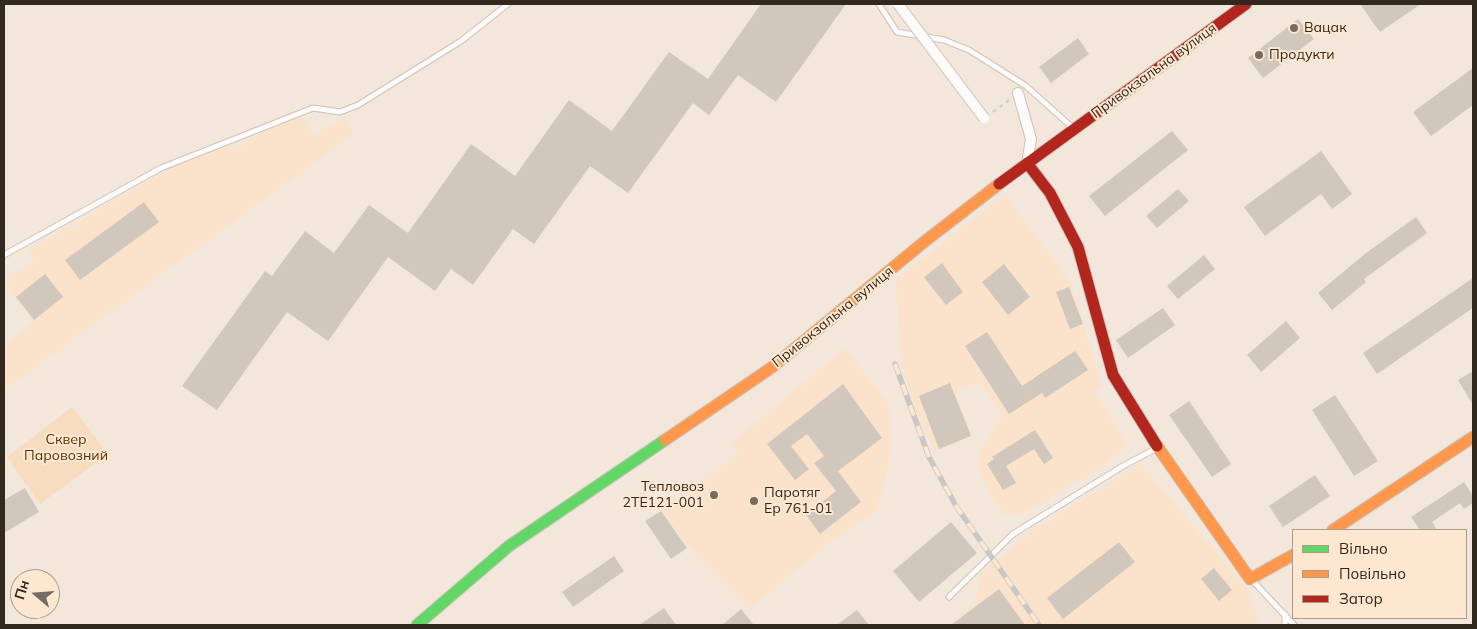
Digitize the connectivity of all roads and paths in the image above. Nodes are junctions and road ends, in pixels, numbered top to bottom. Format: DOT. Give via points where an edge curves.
graph roads {
  1 [pos="508,4"];
  2 [pos="879,4"];
  3 [pos="898,4"];
  4 [pos="1246,4"];
  5 [pos="1018,93"];
  6 [pos="984,118"];
  7 [pos="1074,129"];
  8 [pos="1027,163"];
  9 [pos="4,256"];
  10 [pos="1473,437"];
  11 [pos="1158,448"];
  12 [pos="1335,529"];
  13 [pos="1292,556"];
  14 [pos="1250,579"];
  15 [pos="949,597"];
  16 [pos="1285,614"];
  17 [pos="417,625"];
  18 [pos="1285,625"];
  19 [pos="1294,625"];
  1 -- 9 [label="lane" via="461,41 358,105 340,112 313,108 161,168"];
  2 -- 7 [label="lane" via="897,32 944,40 969,50 1026,86"];
  3 -- 6 [label="street, bridge"];
  4 -- 7 [label="street, Привокзальна вулиця"];
  5 -- 6 [label="path"];
  5 -- 8 [label="street" via="1031,139"];
  7 -- 8 [label="street, Привокзальна вулиця"];
  8 -- 11 [label="street" via="1050,193 1078,247 1113,375"];
  8 -- 17 [label="street, Привокзальна вулиця" via="924,242 772,368 509,546"];
  10 -- 12 [label="street"];
  11 -- 14 [label="street"];
  11 -- 15 [label="lane" via="1013,534"];
  13 -- 14 [label="street"];
  14 -- 16 [label="lane"];
  16 -- 18 [label="lane"];
  16 -- 19 [label="lane"];
}
